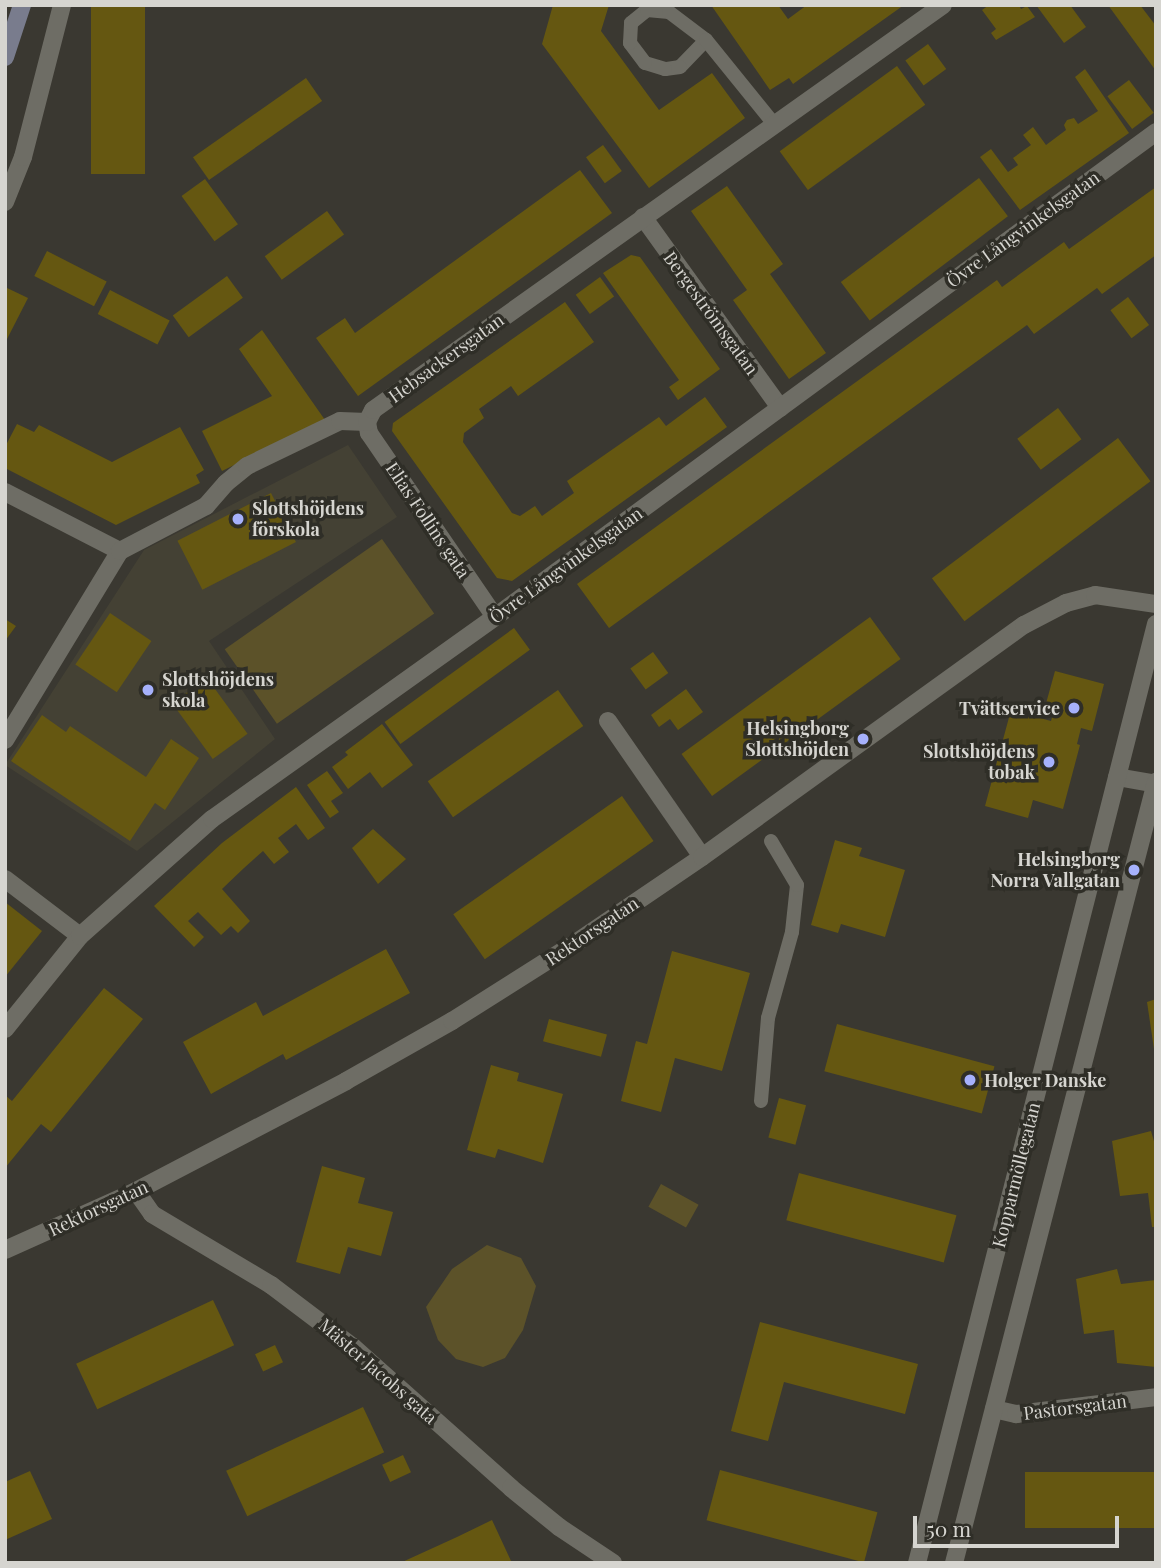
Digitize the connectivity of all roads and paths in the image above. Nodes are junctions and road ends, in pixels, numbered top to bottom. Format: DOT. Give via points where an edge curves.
graph roads {
  1 [pos="22,5"];
  2 [pos="62,5"];
  3 [pos="943,5"];
  4 [pos="706,40"];
  5 [pos="5,57"];
  6 [pos="774,124"];
  7 [pos="1156,132"];
  8 [pos="5,202"];
  9 [pos="643,217"];
  10 [pos="780,408"];
  11 [pos="367,422"];
  12 [pos="5,492"];
  13 [pos="120,551"];
  14 [pos="1156,604"];
  15 [pos="495,617"];
  16 [pos="1156,624"];
  17 [pos="608,721"];
  18 [pos="5,740"];
  19 [pos="1117,777"];
  20 [pos="1156,783"];
  21 [pos="771,841"];
  22 [pos="702,857"];
  23 [pos="5,879"];
  24 [pos="80,936"];
  25 [pos="5,1029"];
  26 [pos="761,1101"];
  27 [pos="136,1191"];
  28 [pos="5,1250"];
  29 [pos="1156,1397"];
  30 [pos="994,1409"];
  31 [pos="613,1563"];
  32 [pos="917,1563"];
  33 [pos="954,1563"];
  1 -- 5 [label="main road"];
  2 -- 8 [label="street" via="23,157"];
  3 -- 6 [label="street, Hebsackersgatan"];
  4 -- 4 [label="lane" via="669,12 647,10 631,23 630,43 645,63 664,69 680,67"];
  4 -- 6 [label="lane"];
  6 -- 9 [label="street, Hebsackersgatan"];
  7 -- 10 [label="street, Övre Långvinkelsgatan"];
  9 -- 10 [label="street, Bergeströmsgatan"];
  9 -- 11 [label="street, Hebsackersgatan" via="373,410"];
  10 -- 15 [label="street, Övre Långvinkelsgatan"];
  11 -- 13 [label="street" via="340,421 247,466 206,506"];
  11 -- 15 [label="street, Elias Follins gata" via="369,433"];
  12 -- 13 [label="street"];
  13 -- 18 [label="street"];
  14 -- 22 [label="street, Rektorsgatan" via="1095,595 1066,603 1024,625"];
  15 -- 24 [label="street, Övre Långvinkelsgatan" via="212,819"];
  16 -- 19 [label="street, Kopparmöllegatan"];
  17 -- 22 [label="street"];
  19 -- 20 [label="street"];
  19 -- 32 [label="street, Kopparmöllegatan"];
  20 -- 30 [label="street, Kopparmöllegatan"];
  21 -- 26 [label="lane" via="797,885 792,932 768,1018"];
  22 -- 27 [label="street, Rektorsgatan" via="452,1021"];
  23 -- 24 [label="street"];
  24 -- 25 [label="street, Övre Långvinkelsgatan"];
  27 -- 28 [label="street, Rektorsgatan"];
  27 -- 31 [label="street, Mäster Jacobs gata" via="152,1214 271,1285 353,1346 511,1488"];
  29 -- 30 [label="street, Pastorsgatan" via="1016,1414"];
  30 -- 33 [label="street, Kopparmöllegatan"];
}
